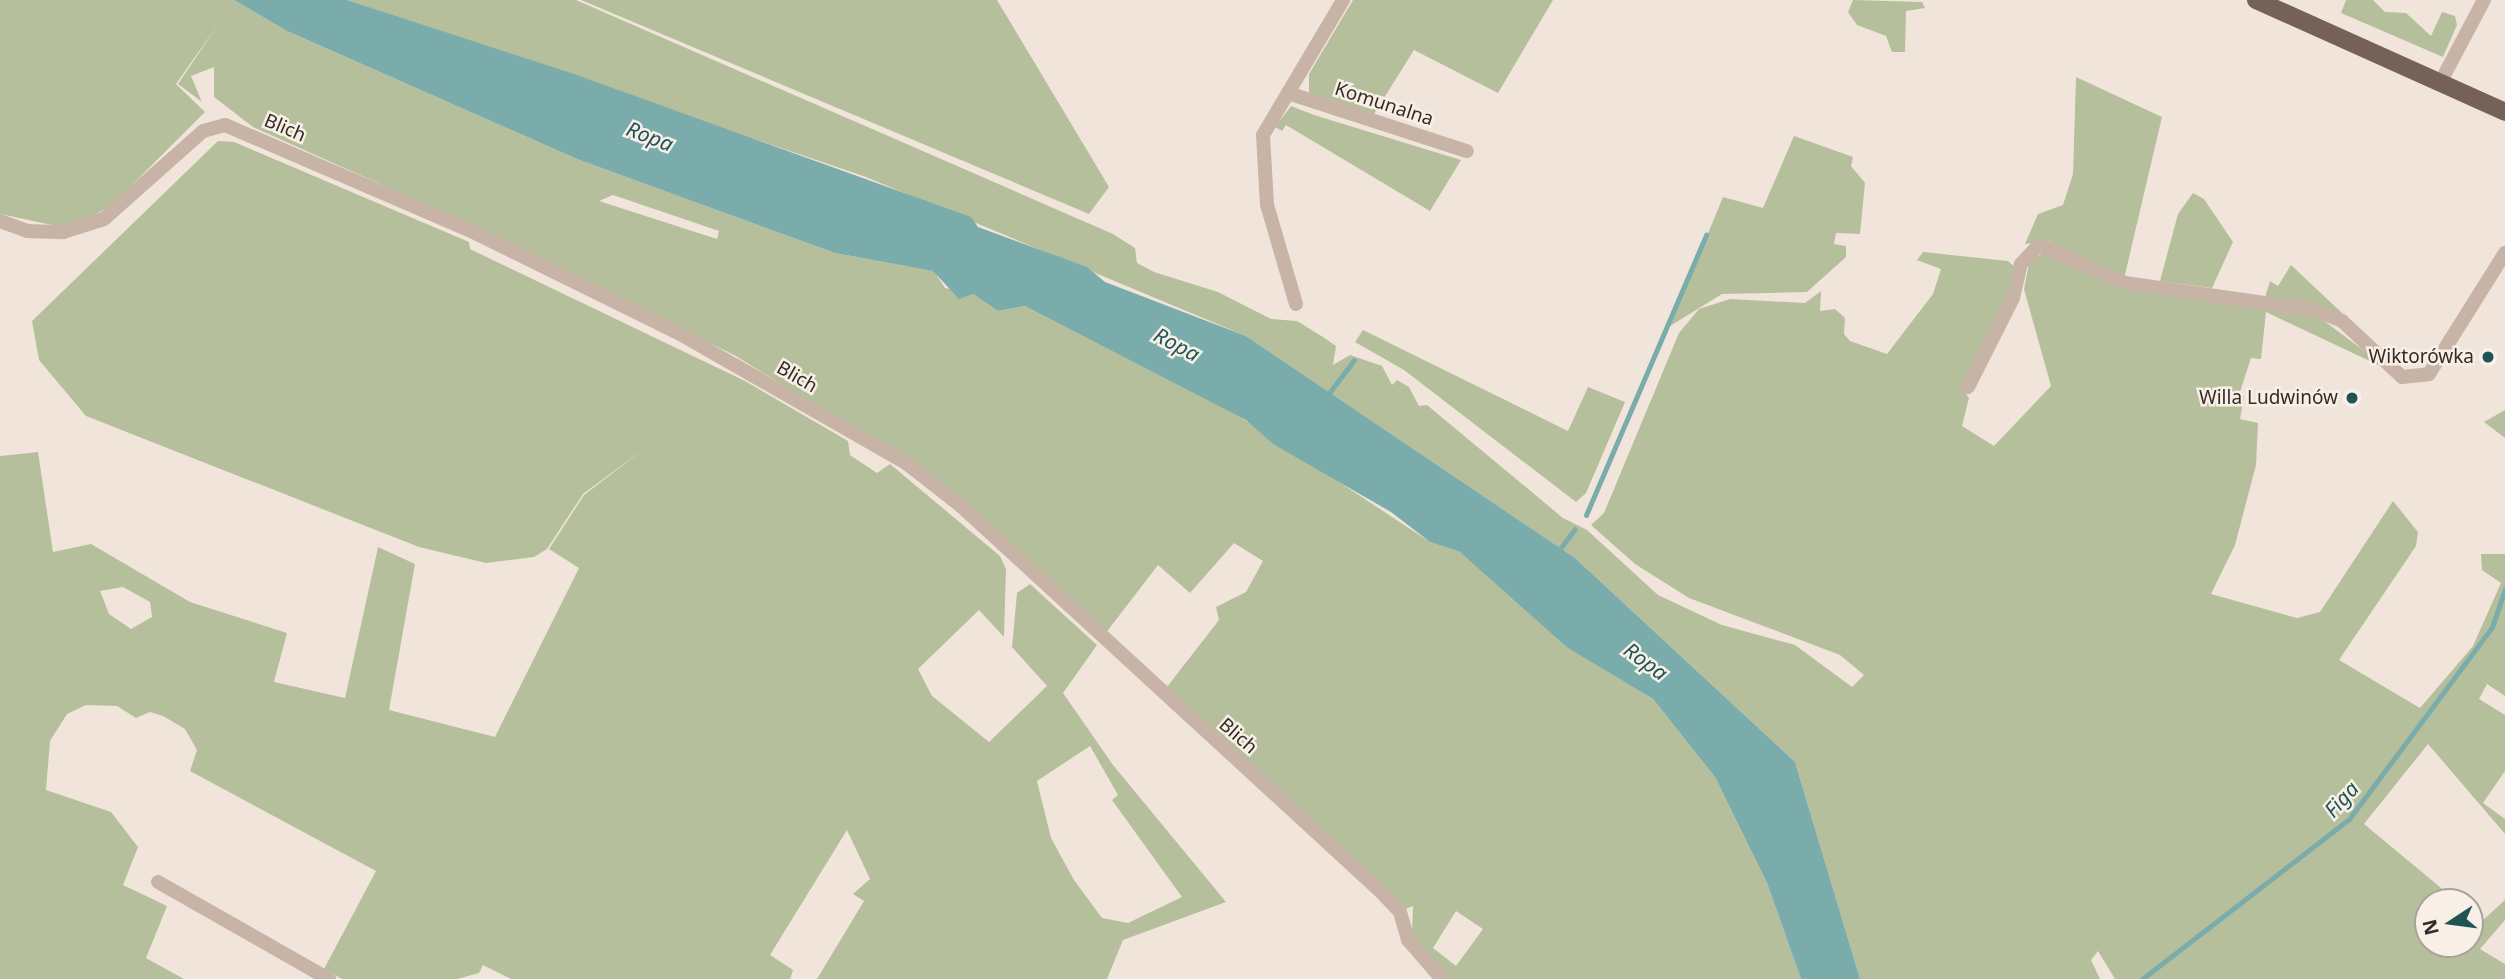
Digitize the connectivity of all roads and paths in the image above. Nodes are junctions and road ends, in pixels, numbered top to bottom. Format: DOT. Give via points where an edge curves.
graph roads {
  1 [pos="1343,0"];
  2 [pos="2256,0"];
  3 [pos="2484,0"];
  4 [pos="2279,5"];
  5 [pos="2440,83"];
  6 [pos="1289,93"];
  7 [pos="2505,112"];
  8 [pos="1467,151"];
  9 [pos="0,221"];
  10 [pos="2505,253"];
  11 [pos="1297,304"];
  12 [pos="1968,387"];
  13 [pos="158,882"];
  14 [pos="329,979"];
  15 [pos="1442,979"];
  1 -- 6 [label="street"];
  2 -- 4 [label="main road"];
  3 -- 5 [label="street"];
  4 -- 5 [label="main road"];
  5 -- 7 [label="main road"];
  6 -- 8 [label="street, Komunalna"];
  6 -- 11 [label="street" via="1268,122 1261,164"];
  9 -- 15 [label="street, Blich" via="27,231 63,232 104,219 203,131 225,125 467,229 680,334 906,463 961,506 1379,890 1400,912 1408,940"];
  10 -- 12 [label="street" via="2429,374 2402,377 2342,321 2315,310 2125,283 2039,245 2021,264 2013,298"];
  13 -- 14 [label="street"];
}
